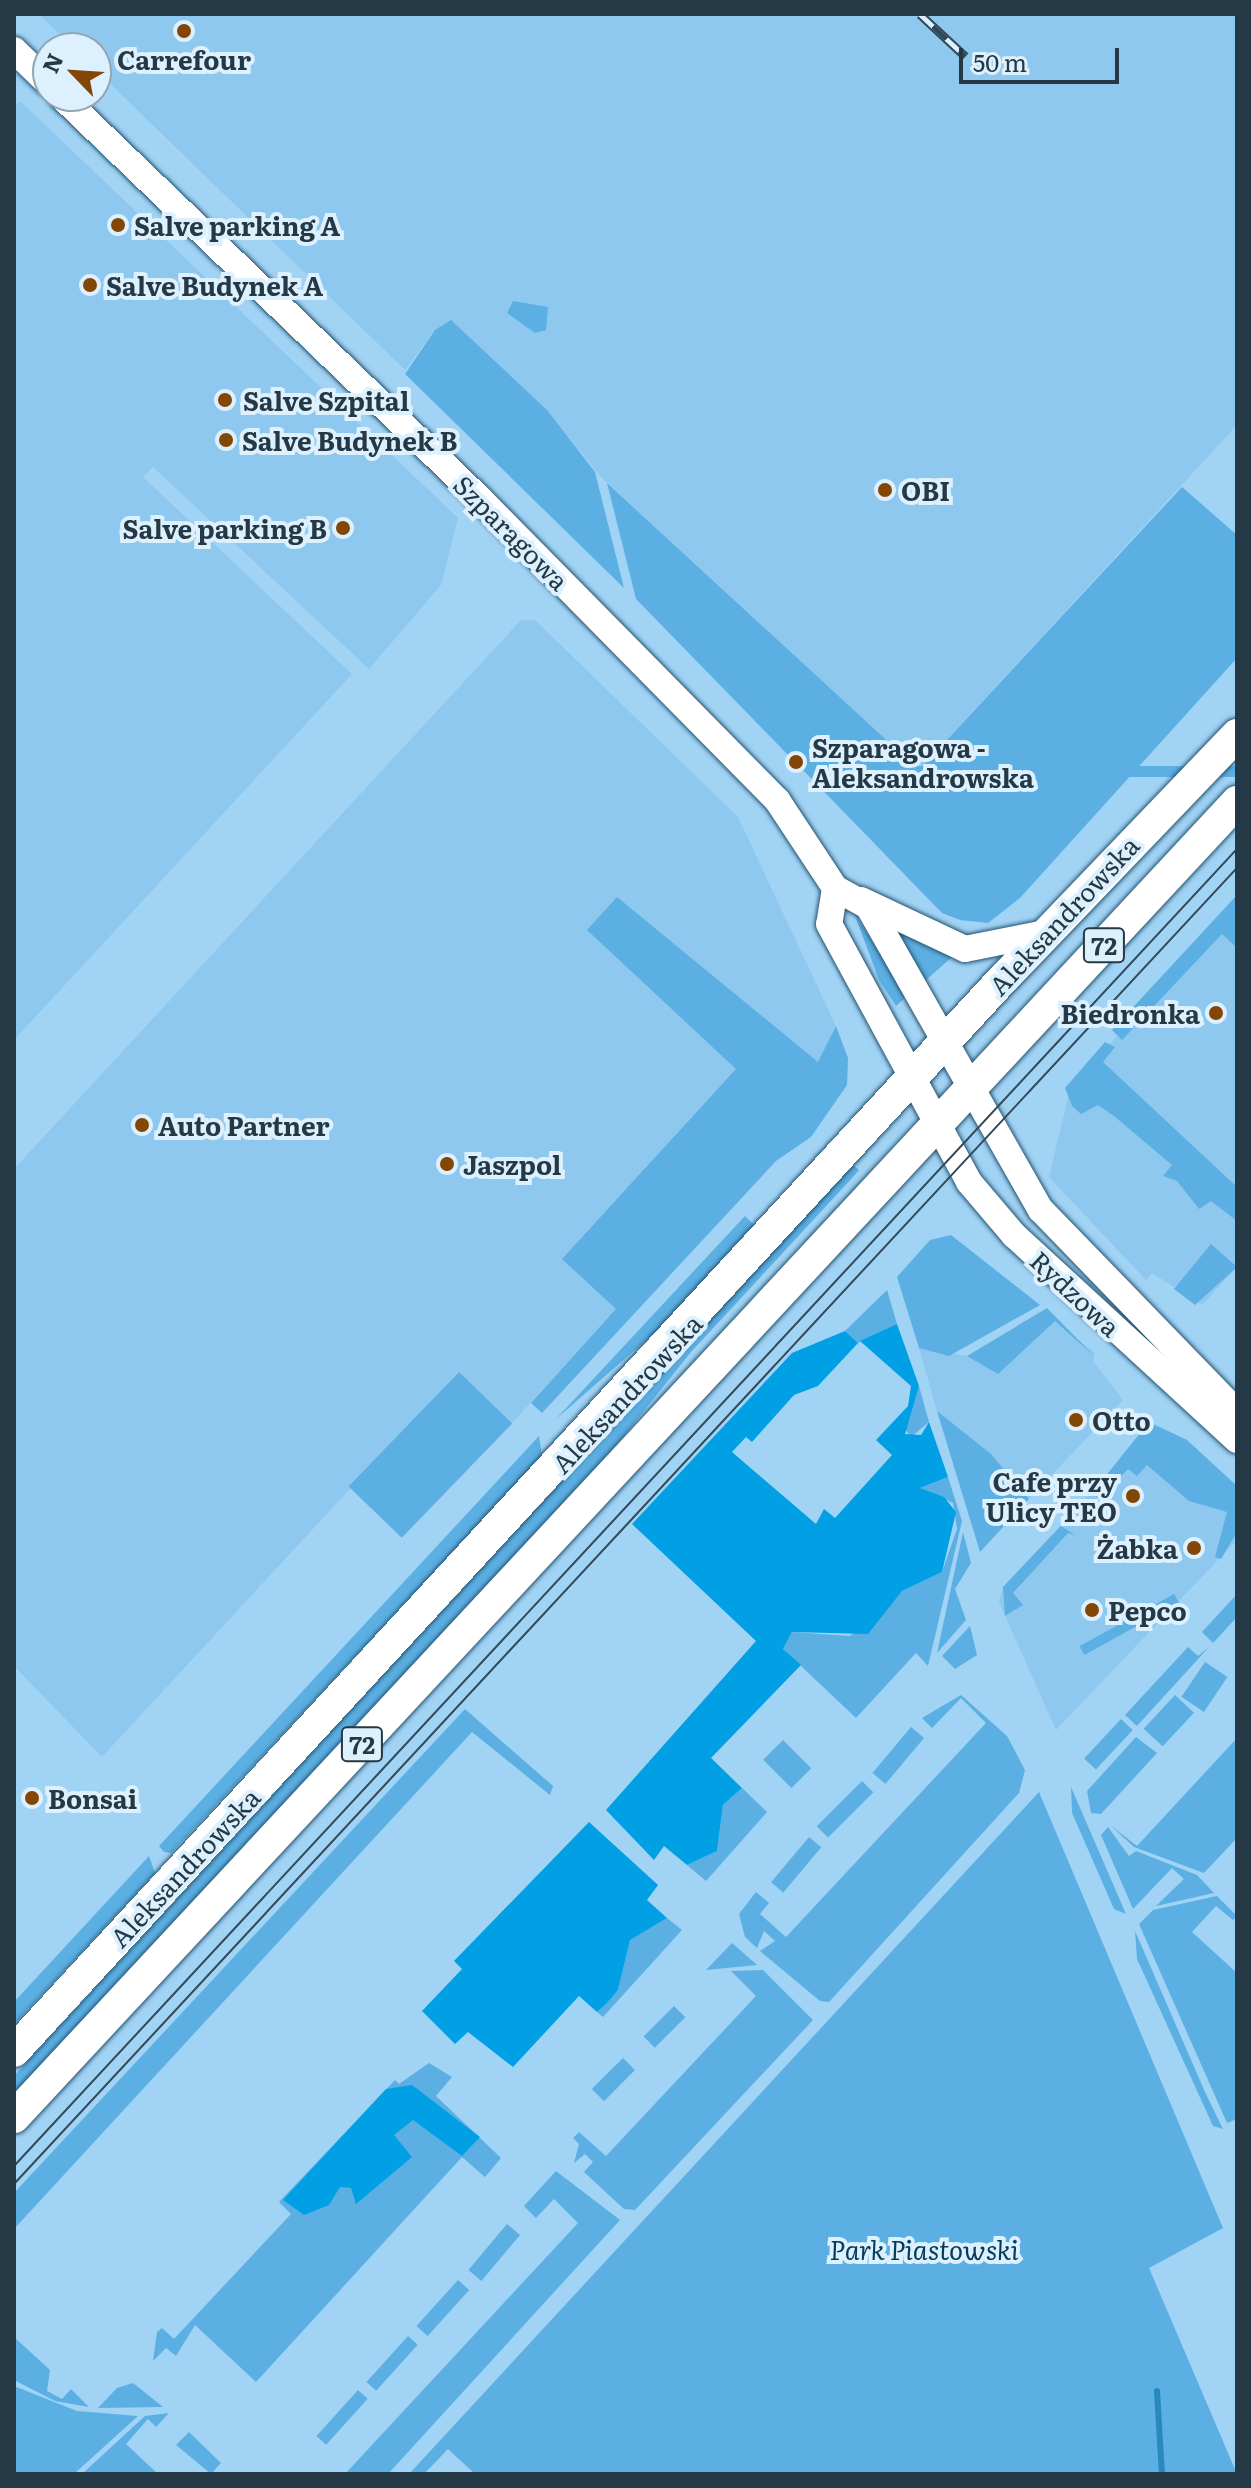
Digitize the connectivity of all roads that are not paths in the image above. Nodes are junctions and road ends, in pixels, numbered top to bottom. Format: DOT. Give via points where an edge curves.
graph roads {
  1 [pos="14,50"];
  2 [pos="32,67"];
  3 [pos="77,112"];
  4 [pos="1237,735"];
  5 [pos="1237,802"];
  6 [pos="835,888"];
  7 [pos="861,900"];
  8 [pos="1045,933"];
  9 [pos="947,1039"];
  10 [pos="908,1080"];
  11 [pos="972,1088"];
  12 [pos="934,1128"];
  13 [pos="1237,1412"];
  14 [pos="1237,1440"];
  15 [pos="14,2051"];
  16 [pos="14,2117"];
  1 -- 2 [label="street"];
  3 -- 6 [label="street, Szparagowa" via="759,781"];
  4 -- 8 [label="main road, Aleksandrowska / 72"];
  5 -- 11 [label="main road, Aleksandrowska / 72"];
  6 -- 7 [label="street, Szparagowa"];
  6 -- 10 [label="street" via="829,924"];
  7 -- 8 [label="street, Szparagowa" via="965,949"];
  7 -- 9 [label="street"];
  8 -- 9 [label="main road, Aleksandrowska / 72"];
  9 -- 10 [label="main road, Aleksandrowska / 72"];
  9 -- 11 [label="street, Rydzowa"];
  10 -- 12 [label="street, Rydzowa"];
  10 -- 15 [label="main road, Aleksandrowska / 72"];
  11 -- 12 [label="main road, Aleksandrowska / 72"];
  11 -- 13 [label="street, Rydzowa" via="1058,1233"];
  12 -- 14 [label="street, Rydzowa" via="1014,1235"];
  12 -- 16 [label="main road, Aleksandrowska / 72"];
}
